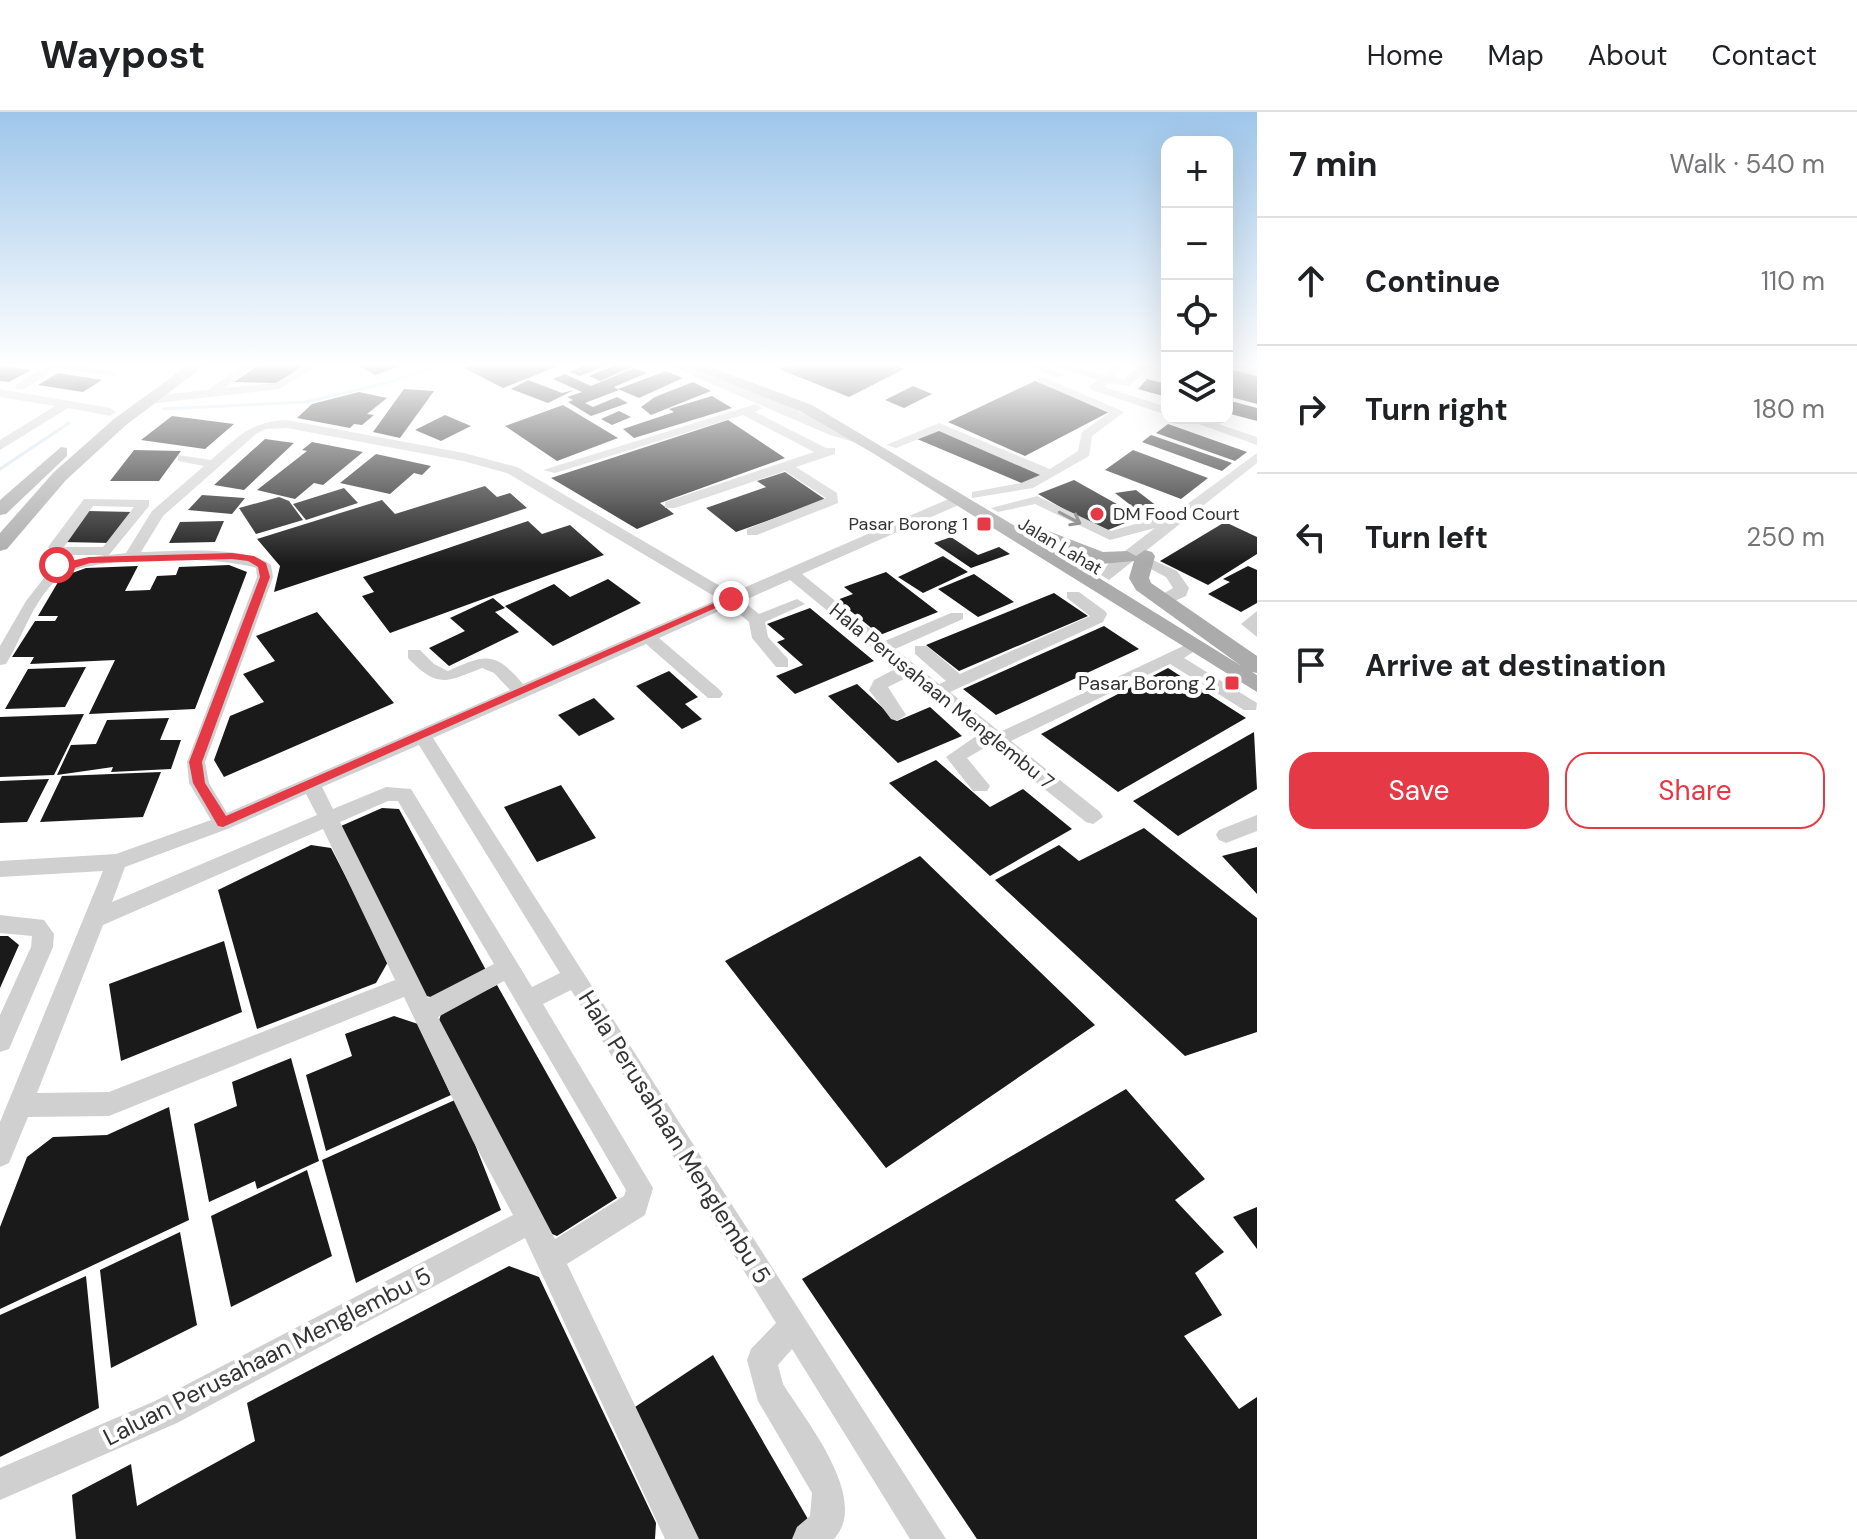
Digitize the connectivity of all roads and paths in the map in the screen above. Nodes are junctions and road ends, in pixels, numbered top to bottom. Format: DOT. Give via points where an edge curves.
graph roads {
  1 [pos="24,430"];
  2 [pos="88,430"];
  3 [pos="113,430"];
  4 [pos="255,430"];
  5 [pos="307,430"];
  6 [pos="683,430"];
  7 [pos="780,430"];
  8 [pos="828,430"];
  9 [pos="853,430"];
  10 [pos="855,430"];
  11 [pos="932,430"];
  12 [pos="945,430"];
  13 [pos="1094,430"];
  14 [pos="1228,430"];
  15 [pos="863,434"];
  16 [pos="1254,437"];
  17 [pos="892,445"];
  18 [pos="0,446"];
  19 [pos="89,450"];
  20 [pos="825,453"];
  21 [pos="1257,457"];
  22 [pos="183,458"];
  23 [pos="214,464"];
  24 [pos="786,466"];
  25 [pos="1257,466"];
  26 [pos="550,470"];
  27 [pos="1050,474"];
  28 [pos="965,499"];
  29 [pos="670,505"];
  30 [pos="998,508"];
  31 [pos="0,510"];
  32 [pos="1175,523"];
  33 [pos="0,527"];
  34 [pos="752,532"];
  35 [pos="1038,533"];
  36 [pos="0,545"];
  37 [pos="60,551"];
  38 [pos="130,558"];
  39 [pos="1139,558"];
  40 [pos="59,570"];
  41 [pos="792,574"];
  42 [pos="1109,575"];
  43 [pos="1073,595"];
  44 [pos="731,599"];
  45 [pos="797,604"];
  46 [pos="957,616"];
  47 [pos="1257,616"];
  48 [pos="757,620"];
  49 [pos="1257,632"];
  50 [pos="647,636"];
  51 [pos="1257,644"];
  52 [pos="1194,646"];
  53 [pos="883,648"];
  54 [pos="921,650"];
  55 [pos="1236,650"];
  56 [pos="414,654"];
  57 [pos="1174,659"];
  58 [pos="0,660"];
  59 [pos="782,663"];
  60 [pos="1257,667"];
  61 [pos="909,669"];
  62 [pos="958,682"];
  63 [pos="1257,684"];
  64 [pos="521,692"];
  65 [pos="936,692"];
  66 [pos="714,694"];
  67 [pos="1250,706"];
  68 [pos="897,715"];
  69 [pos="422,735"];
  70 [pos="993,738"];
  71 [pos="311,784"];
  72 [pos="980,786"];
  73 [pos="1093,817"];
  74 [pos="328,821"];
  75 [pos="223,823"];
  76 [pos="1257,823"];
  77 [pos="1226,835"];
  78 [pos="117,862"];
  79 [pos="0,869"];
  80 [pos="97,918"];
  81 [pos="0,924"];
  82 [pos="508,968"];
  83 [pos="575,977"];
  84 [pos="411,984"];
  85 [pos="528,1000"];
  86 [pos="424,1012"];
  87 [pos="0,1041"];
  88 [pos="20,1105"];
  89 [pos="0,1154"];
  90 [pos="531,1220"];
  91 [pos="549,1259"];
  92 [pos="794,1325"];
  93 [pos="0,1484"];
  94 [pos="682,1539"];
  95 [pos="809,1539"];
  96 [pos="929,1539"];
  1 -- 18 [label="street"];
  2 -- 31 [label="main road"];
  3 -- 19 [label="main road"];
  4 -- 23 [label="street"];
  5 -- 44 [label="street" via="489,463 531,479"];
  6 -- 26 [label="street"];
  7 -- 20 [label="street"];
  8 -- 15 [label="street"];
  9 -- 15 [label="main road"];
  10 -- 15 [label="main road"];
  11 -- 17 [label="street"];
  12 -- 27 [label="street"];
  13 -- 27 [label="street" via="1086,435 1084,453"];
  14 -- 16 [label="street"];
  15 -- 17 [label="main road, Jalan Lahat"];
  15 -- 20 [label="street"];
  15 -- 28 [label="main road"];
  17 -- 28 [label="main road, Jalan Lahat"];
  19 -- 33 [label="main road" via="66,463"];
  19 -- 36 [label="main road"];
  20 -- 24 [label="street"];
  21 -- 32 [label="street"];
  22 -- 23 [label="street"];
  23 -- 38 [label="street" via="157,514"];
  24 -- 29 [label="street"];
  24 -- 34 [label="street" via="833,500"];
  25 -- 39 [label="street"];
  27 -- 28 [label="street" via="1024,486"];
  28 -- 30 [label="main road, Jalan Lahat"];
  28 -- 41 [label="street"];
  28 -- 42 [label="main road" via="1083,569"];
  28 -- 52 [label="main road"];
  30 -- 32 [label="street, one-way" via="1037,500 1110,536 1149,524"];
  30 -- 35 [label="main road, Jalan Lahat"];
  32 -- 39 [label="street"];
  35 -- 39 [label="main road" via="1101,558"];
  35 -- 42 [label="main road, Jalan Lahat"];
  37 -- 37 [label="street" via="55,547 89,502 144,503 107,551"];
  37 -- 40 [label="street" via="54,558"];
  38 -- 40 [label="street" via="89,560"];
  38 -- 75 [label="street" via="232,556 263,565 265,577 196,762 199,783"];
  39 -- 42 [label="street"];
  39 -- 55 [label="main road" via="1139,578 1162,601"];
  40 -- 58 [label="street"];
  41 -- 44 [label="street"];
  41 -- 53 [label="street, Hala Perusahaan Menglembu 7"];
  42 -- 60 [label="main road, Jalan Lahat"];
  42 -- 63 [label="main road" via="1118,592 1223,656"];
  43 -- 62 [label="street" via="1099,614 1097,619"];
  44 -- 48 [label="street"];
  44 -- 50 [label="street"];
  45 -- 48 [label="street"];
  46 -- 53 [label="street"];
  47 -- 49 [label="street" via="1249,624"];
  48 -- 59 [label="street" via="760,638"];
  50 -- 64 [label="street"];
  50 -- 66 [label="street"];
  51 -- 55 [label="street"];
  52 -- 57 [label="street"];
  52 -- 63 [label="main road"];
  53 -- 61 [label="street, Hala Perusahaan Menglembu 7"];
  54 -- 62 [label="street"];
  55 -- 60 [label="main road"];
  56 -- 64 [label="street" via="438,676 494,664"];
  57 -- 67 [label="street"];
  57 -- 70 [label="street"];
  61 -- 65 [label="street, Hala Perusahaan Menglembu 7"];
  61 -- 68 [label="street" via="878,690"];
  62 -- 65 [label="street"];
  64 -- 69 [label="street"];
  65 -- 70 [label="street, Hala Perusahaan Menglembu 7"];
  69 -- 71 [label="street"];
  69 -- 83 [label="street, Hala Perusahaan Menglembu 5"];
  70 -- 72 [label="street" via="955,757"];
  70 -- 73 [label="street, Hala Perusahaan Menglembu 7"];
  71 -- 74 [label="street"];
  71 -- 75 [label="street"];
  74 -- 80 [label="street"];
  74 -- 82 [label="street" via="386,794 404,794"];
  74 -- 84 [label="street"];
  75 -- 78 [label="street"];
  76 -- 77 [label="street"];
  78 -- 79 [label="street"];
  78 -- 80 [label="street"];
  80 -- 88 [label="street"];
  81 -- 87 [label="street" via="36,926 43,934"];
  82 -- 85 [label="street"];
  82 -- 86 [label="street"];
  83 -- 85 [label="street"];
  83 -- 92 [label="street, Hala Perusahaan Menglembu 5"];
  84 -- 86 [label="street"];
  84 -- 88 [label="street" via="109,1104"];
  85 -- 91 [label="street" via="640,1188 635,1205"];
  86 -- 90 [label="street"];
  88 -- 89 [label="street"];
  90 -- 91 [label="street"];
  90 -- 93 [label="street, Laluan Perusahaan Menglembu 5" via="166,1412"];
  91 -- 94 [label="street"];
  92 -- 95 [label="street" via="762,1360 769,1390 829,1490 826,1524"];
  92 -- 96 [label="street, Hala Perusahaan Menglembu 5"];
}
